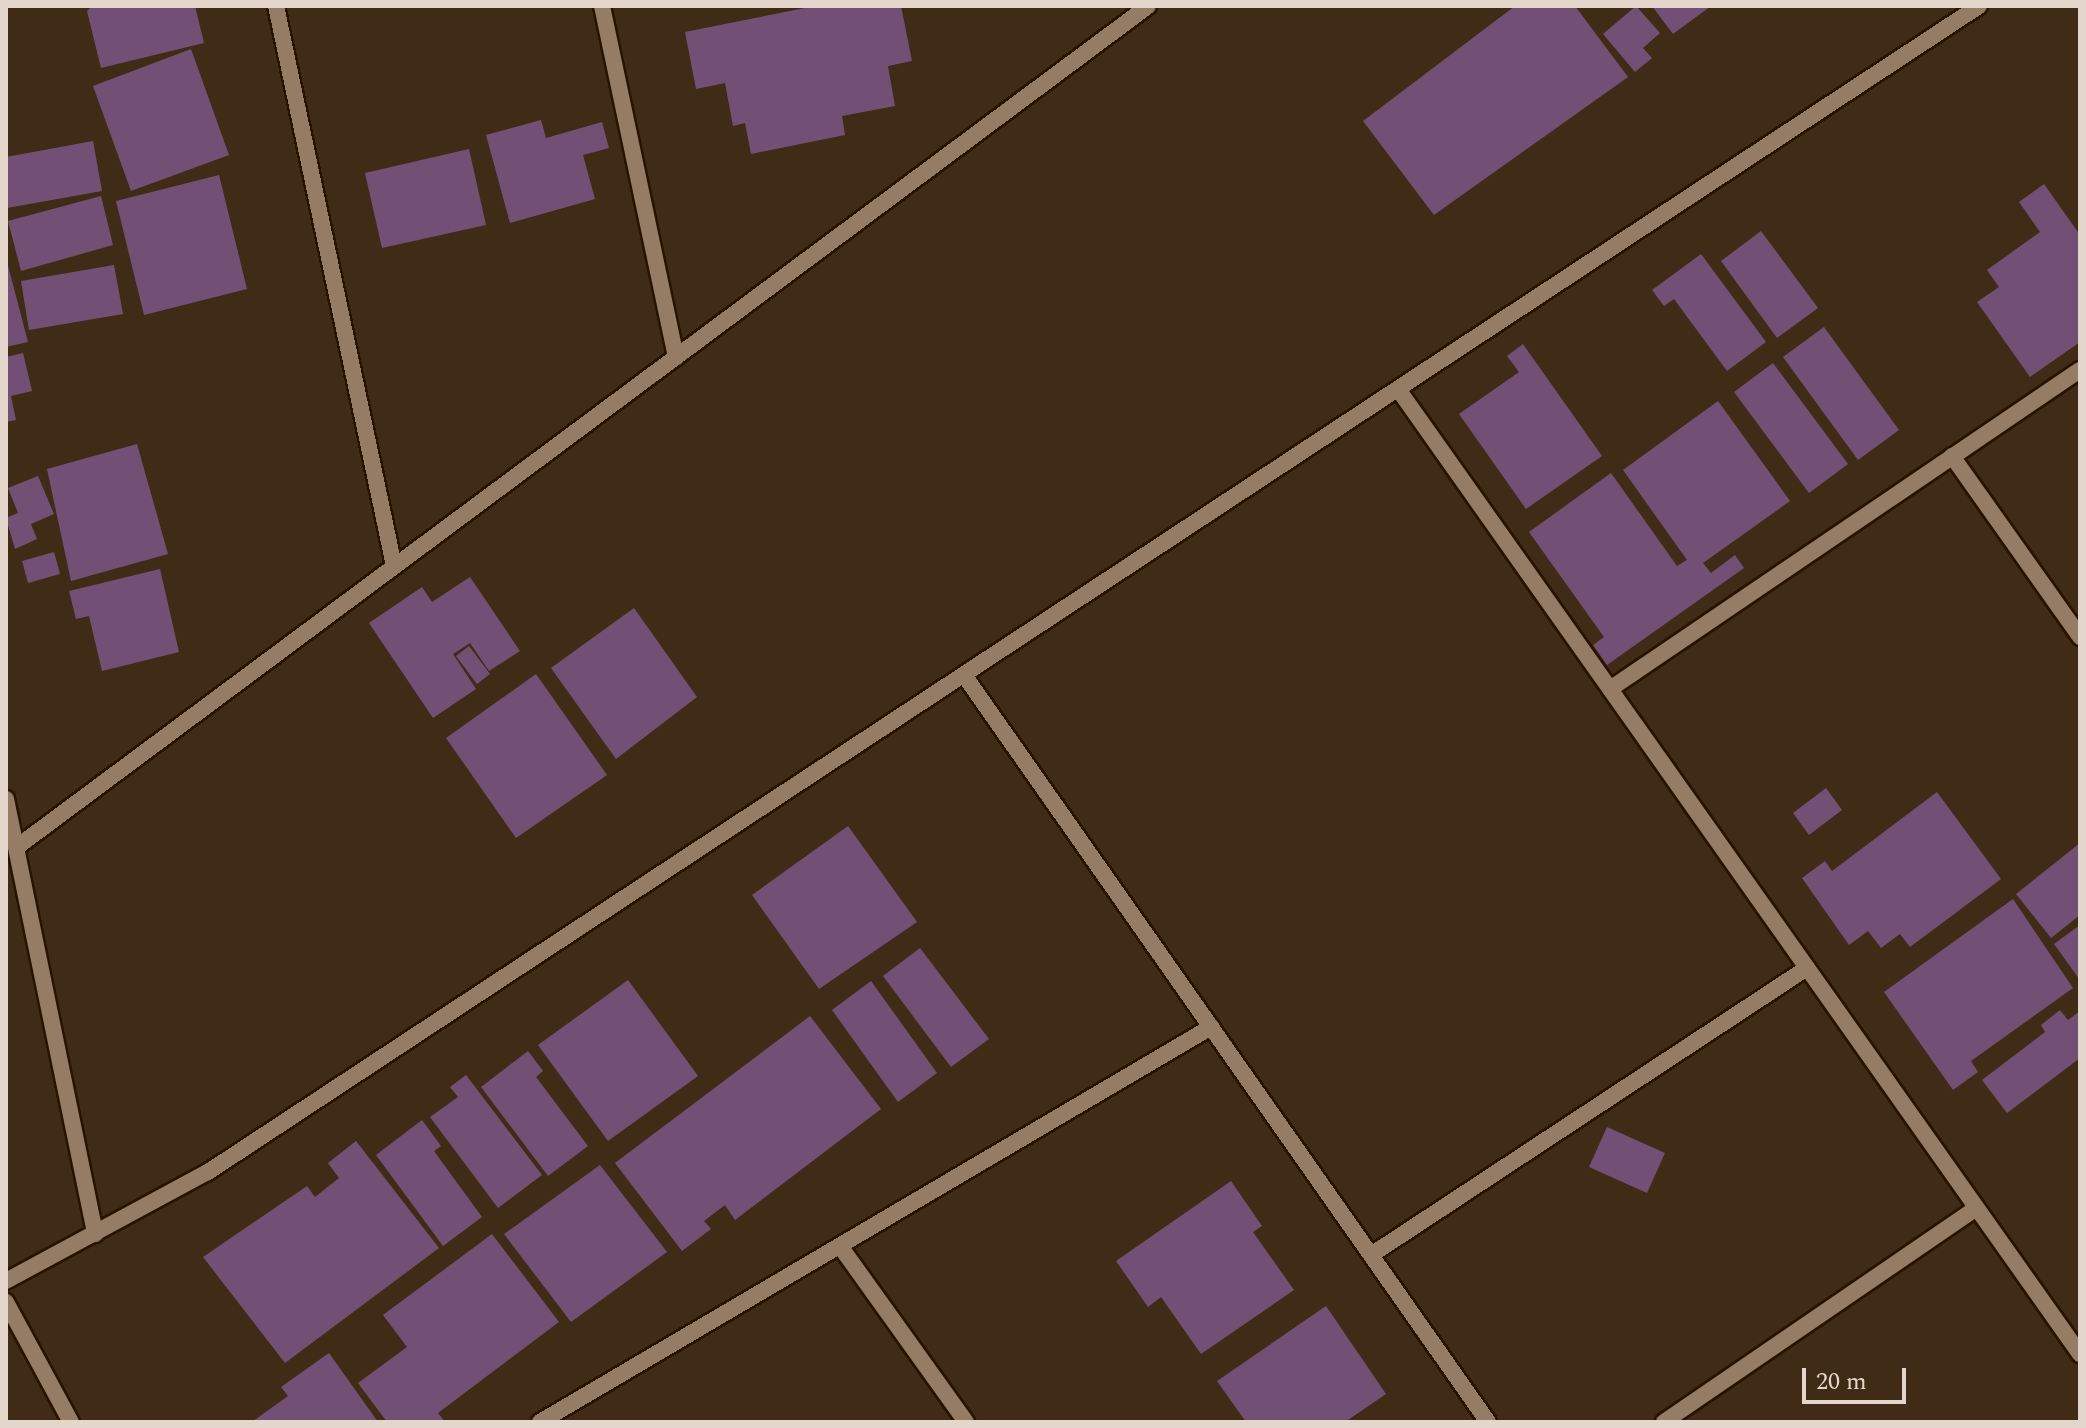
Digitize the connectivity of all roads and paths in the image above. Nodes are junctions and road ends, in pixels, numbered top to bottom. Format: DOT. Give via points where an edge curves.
graph roads {
  1 [pos="276,6"];
  2 [pos="602,6"];
  3 [pos="1148,6"];
  4 [pos="1979,6"];
  5 [pos="676,357"];
  6 [pos="2080,370"];
  7 [pos="1398,389"];
  8 [pos="1952,456"];
  9 [pos="394,566"];
  10 [pos="2080,637"];
  11 [pos="964,675"];
  12 [pos="1610,689"];
  13 [pos="6,799"];
  14 [pos="17,847"];
  15 [pos="1807,968"];
  16 [pos="1211,1027"];
  17 [pos="1976,1208"];
  18 [pos="95,1234"];
  19 [pos="840,1246"];
  20 [pos="1371,1255"];
  21 [pos="6,1281"];
  22 [pos="6,1302"];
  23 [pos="2080,1354"];
  24 [pos="71,1422"];
  25 [pos="540,1422"];
  26 [pos="966,1422"];
  27 [pos="1488,1422"];
  28 [pos="1664,1422"];
  1 -- 9 [label="street"];
  2 -- 5 [label="street"];
  3 -- 5 [label="street"];
  4 -- 7 [label="street"];
  5 -- 9 [label="street"];
  6 -- 8 [label="street"];
  7 -- 11 [label="street"];
  7 -- 12 [label="street"];
  8 -- 10 [label="street"];
  8 -- 12 [label="street"];
  9 -- 14 [label="street"];
  11 -- 16 [label="street"];
  11 -- 18 [label="street" via="208,1172"];
  12 -- 15 [label="street"];
  13 -- 14 [label="street"];
  14 -- 18 [label="street"];
  15 -- 17 [label="street"];
  15 -- 20 [label="street"];
  16 -- 19 [label="street"];
  16 -- 20 [label="street"];
  17 -- 23 [label="street"];
  17 -- 28 [label="street"];
  18 -- 21 [label="street"];
  19 -- 25 [label="street"];
  19 -- 26 [label="street"];
  20 -- 27 [label="street"];
  22 -- 24 [label="street"];
}
